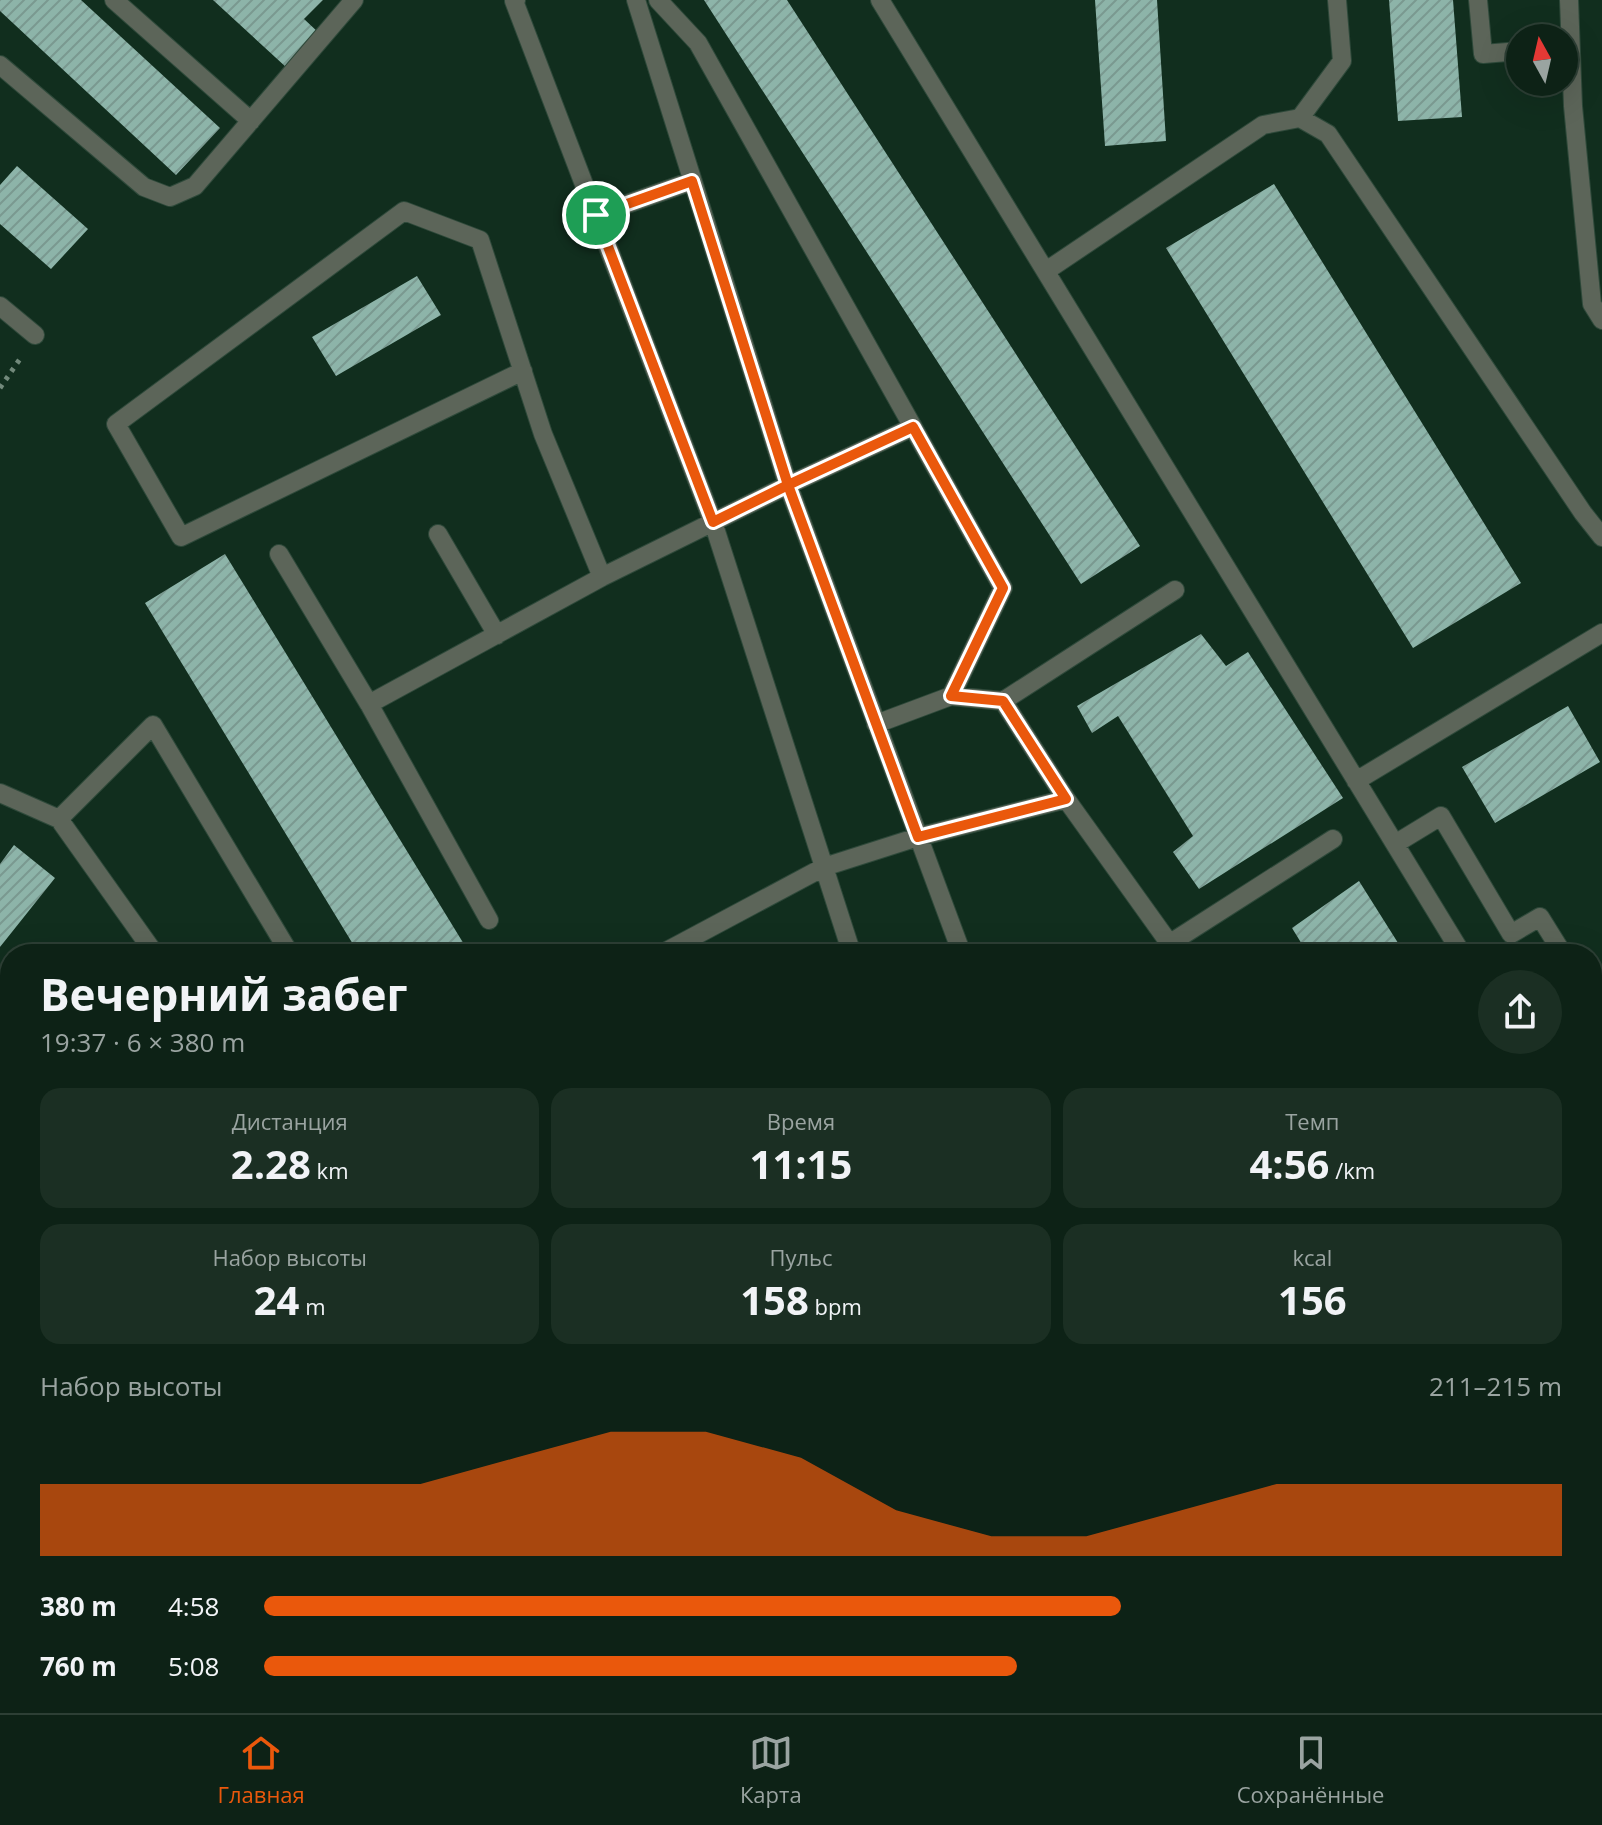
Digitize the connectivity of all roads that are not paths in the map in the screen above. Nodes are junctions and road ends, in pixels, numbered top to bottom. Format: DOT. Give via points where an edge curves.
graph roads {
  1 [pos="114,0"];
  2 [pos="354,0"];
  3 [pos="516,0"];
  4 [pos="636,0"];
  5 [pos="658,0"];
  6 [pos="880,0"];
  7 [pos="1337,0"];
  8 [pos="1478,0"];
  9 [pos="1569,0"];
  10 [pos="1568,24"];
  11 [pos="1506,52"];
  12 [pos="0,65"];
  13 [pos="1572,96"];
  14 [pos="1300,118"];
  15 [pos="251,121"];
  16 [pos="692,181"];
  17 [pos="596,215"];
  18 [pos="1046,271"];
  19 [pos="0,306"];
  20 [pos="1602,320"];
  21 [pos="35,335"];
  22 [pos="523,371"];
  23 [pos="913,427"];
  24 [pos="788,485"];
  25 [pos="713,522"];
  26 [pos="438,534"];
  27 [pos="1602,537"];
  28 [pos="279,554"];
  29 [pos="602,577"];
  30 [pos="1175,590"];
  31 [pos="1602,633"];
  32 [pos="497,635"];
  33 [pos="951,696"];
  34 [pos="1003,701"];
  35 [pos="369,704"];
  36 [pos="876,724"];
  37 [pos="1356,781"];
  38 [pos="0,793"];
  39 [pos="1066,799"];
  40 [pos="59,819"];
  41 [pos="918,837"];
  42 [pos="1333,839"];
  43 [pos="1395,844"];
  44 [pos="824,867"];
  45 [pos="489,920"];
  46 [pos="148,944"];
  47 [pos="284,944"];
  48 [pos="680,944"];
  49 [pos="849,944"];
  50 [pos="958,944"];
  51 [pos="1169,944"];
  52 [pos="1180,944"];
  53 [pos="1456,944"];
  54 [pos="1557,944"];
  1 -- 15 [label="lane"];
  2 -- 15 [label="lane"];
  3 -- 17 [label="lane"];
  4 -- 16 [label="lane"];
  5 -- 23 [label="lane" via="698,43"];
  6 -- 18 [label="lane"];
  7 -- 14 [label="lane" via="1342,61"];
  8 -- 11 [label="lane" via="1483,54"];
  9 -- 10 [label="lane"];
  12 -- 15 [label="lane" via="144,187 170,197 195,186"];
  13 -- 20 [label="lane" via="1592,304"];
  14 -- 18 [label="lane" via="1263,125"];
  14 -- 27 [label="lane" via="1328,134"];
  16 -- 17 [label="lane"];
  16 -- 24 [label="lane"];
  17 -- 25 [label="lane"];
  18 -- 37 [label="lane"];
  19 -- 21 [label="lane"];
  22 -- 22 [label="lane" via="480,240 404,211 116,424 181,537"];
  22 -- 29 [label="lane"];
  23 -- 24 [label="lane"];
  23 -- 33 [label="lane" via="1003,588"];
  24 -- 25 [label="lane"];
  24 -- 36 [label="lane"];
  25 -- 29 [label="lane"];
  25 -- 44 [label="lane"];
  26 -- 32 [label="lane"];
  28 -- 35 [label="lane"];
  29 -- 32 [label="lane"];
  30 -- 34 [label="lane"];
  31 -- 37 [label="lane"];
  32 -- 35 [label="lane"];
  33 -- 34 [label="lane"];
  33 -- 36 [label="lane"];
  34 -- 39 [label="lane"];
  35 -- 45 [label="lane"];
  36 -- 41 [label="lane"];
  37 -- 43 [label="lane"];
  38 -- 40 [label="lane"];
  39 -- 41 [label="lane"];
  39 -- 51 [label="lane"];
  40 -- 46 [label="lane"];
  40 -- 47 [label="lane" via="153,725"];
  41 -- 44 [label="lane"];
  41 -- 50 [label="lane"];
  42 -- 52 [label="lane"];
  43 -- 53 [label="lane"];
  43 -- 54 [label="lane" via="1441,816 1511,934 1540,917"];
  44 -- 48 [label="lane"];
  44 -- 49 [label="lane"];
}
